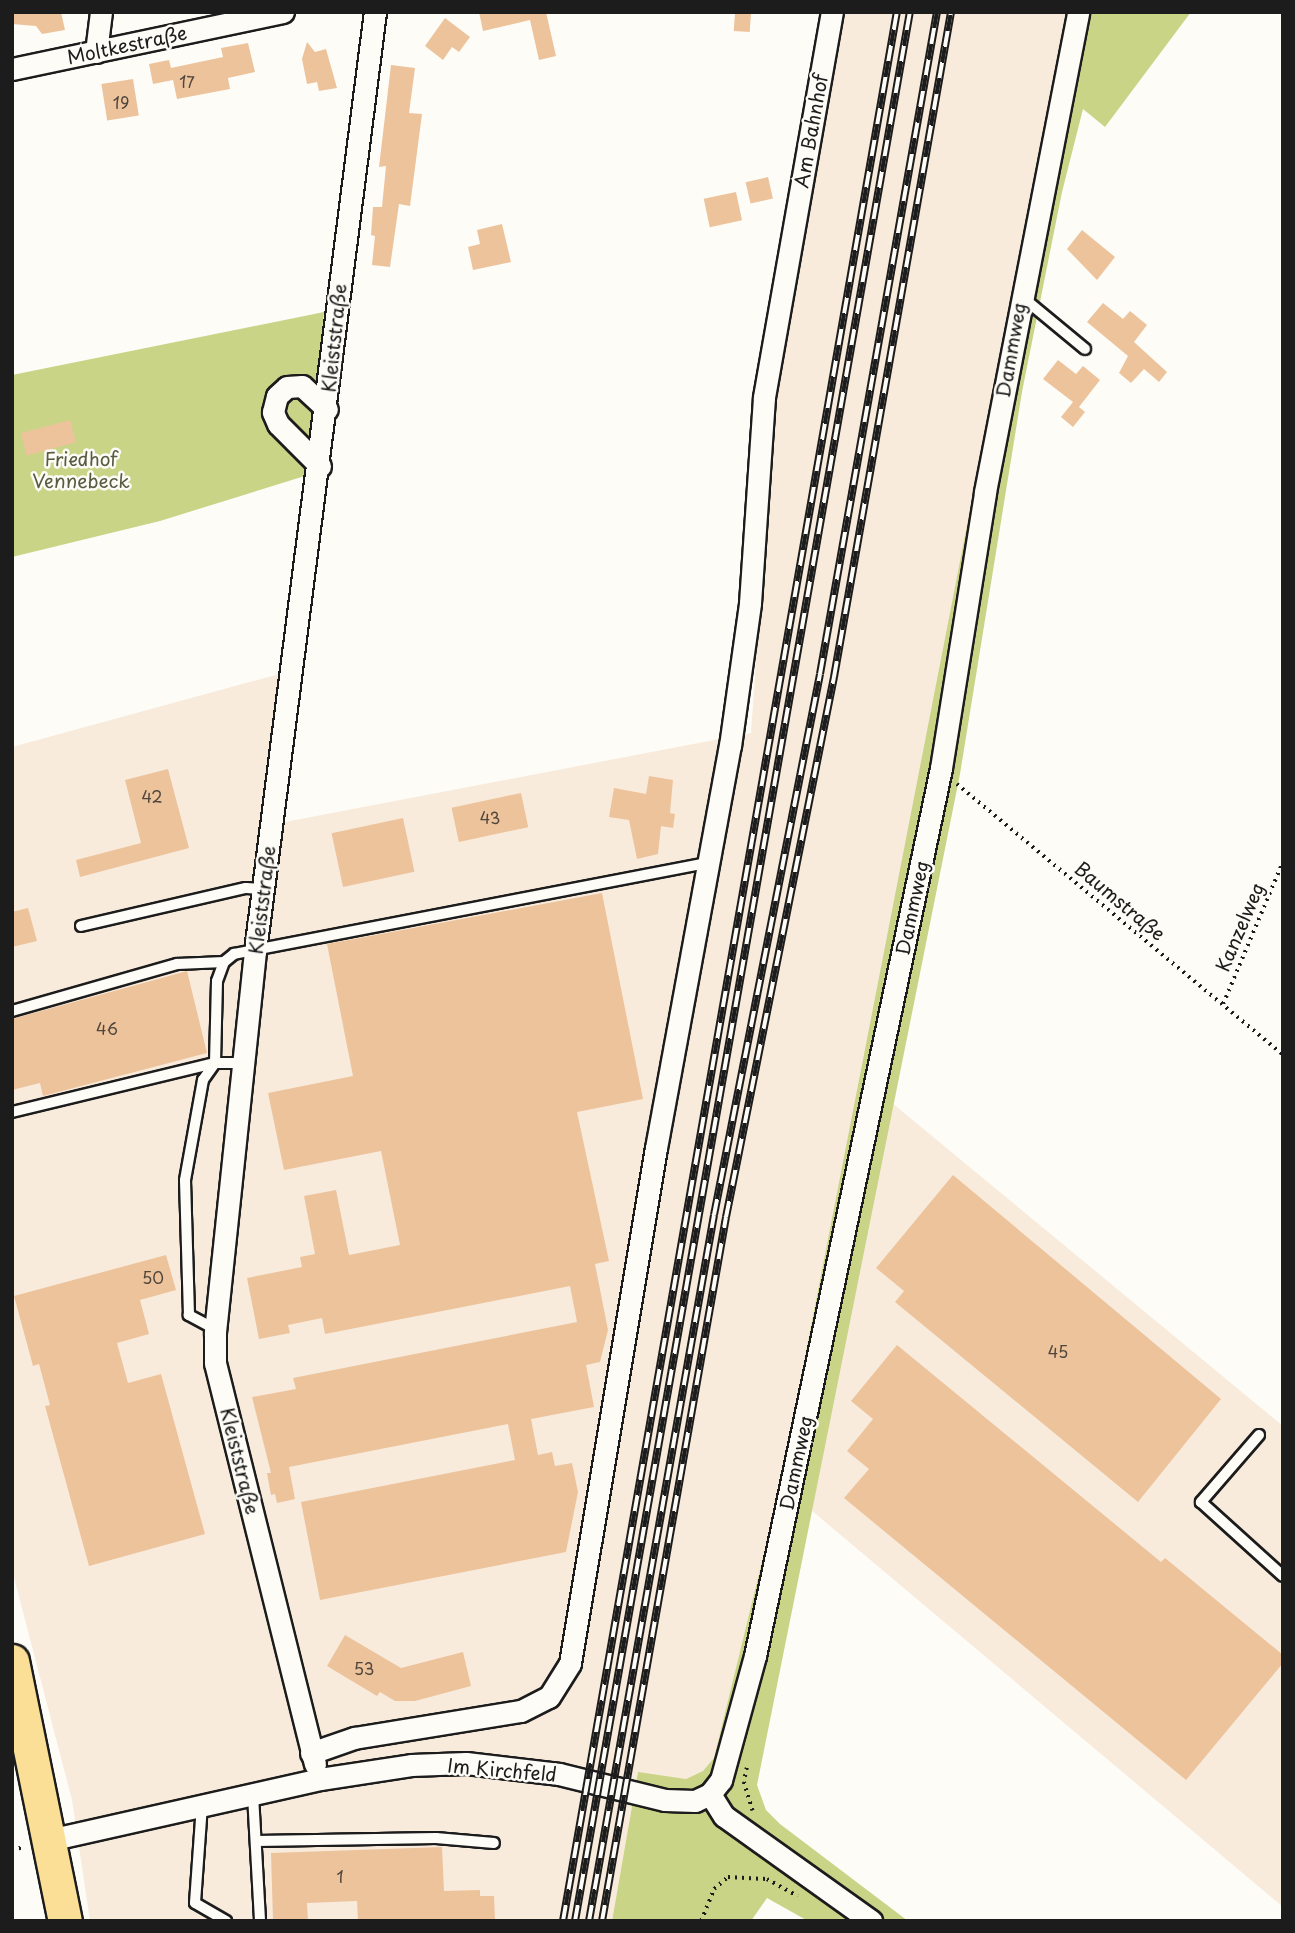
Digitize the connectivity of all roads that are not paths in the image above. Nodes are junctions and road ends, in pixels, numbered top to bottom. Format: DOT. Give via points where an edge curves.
graph roads {
  1 [pos="100,12"];
  2 [pos="283,12"];
  3 [pos="375,12"];
  4 [pos="832,12"];
  5 [pos="1078,12"];
  6 [pos="96,52"];
  7 [pos="12,69"];
  8 [pos="1021,296"];
  9 [pos="1084,349"];
  10 [pos="327,409"];
  11 [pos="320,466"];
  12 [pos="710,862"];
  13 [pos="263,889"];
  14 [pos="81,926"];
  15 [pos="255,951"];
  16 [pos="224,962"];
  17 [pos="12,1011"];
  18 [pos="215,1063"];
  19 [pos="243,1063"];
  20 [pos="12,1112"];
  21 [pos="215,1329"];
  22 [pos="1259,1435"];
  23 [pos="1283,1576"];
  24 [pos="12,1661"];
  25 [pos="311,1753"];
  26 [pos="320,1779"];
  27 [pos="710,1794"];
  28 [pos="253,1795"];
  29 [pos="202,1805"];
  30 [pos="49,1840"];
  31 [pos="257,1841"];
  32 [pos="494,1843"];
  33 [pos="65,1921"];
  34 [pos="226,1921"];
  35 [pos="260,1921"];
  36 [pos="871,1921"];
  1 -- 6 [label="street"];
  2 -- 6 [label="street, Moltkestraße"];
  3 -- 10 [label="street, Kleiststraße"];
  4 -- 12 [label="street, Am Bahnhof" via="764,397 750,603"];
  5 -- 8 [label="street, Dammweg"];
  6 -- 7 [label="street, Moltkestraße"];
  8 -- 9 [label="lane"];
  8 -- 27 [label="street, Dammweg" via="941,768 755,1656 731,1753"];
  10 -- 11 [label="street, Kleiststraße"];
  10 -- 11 [label="street" via="302,386 287,387 277,396 273,412 278,424"];
  11 -- 13 [label="street, Kleiststraße"];
  12 -- 15 [label="lane"];
  12 -- 25 [label="street, Am Bahnhof" via="566,1673 549,1697 521,1712 354,1738"];
  13 -- 14 [label="lane" via="246,888"];
  13 -- 15 [label="street, Kleiststraße"];
  15 -- 16 [label="lane" via="234,954"];
  15 -- 19 [label="street, Kleiststraße"];
  16 -- 17 [label="lane" via="177,964"];
  16 -- 18 [label="lane" via="217,981"];
  18 -- 19 [label="lane"];
  18 -- 20 [label="lane"];
  18 -- 21 [label="lane" via="203,1080 195,1114 184,1225 189,1315"];
  19 -- 21 [label="street, Kleiststraße"];
  21 -- 25 [label="street, Kleiststraße" via="215,1363"];
  22 -- 23 [label="lane" via="1201,1502"];
  24 -- 30 [label="main road"];
  25 -- 26 [label="street, Kleiststraße"];
  26 -- 27 [label="street, Im Kirchfeld" via="411,1765 466,1763 559,1774 665,1800 695,1801"];
  26 -- 28 [label="street, Im Kirchfeld"];
  27 -- 36 [label="street" via="724,1816"];
  28 -- 29 [label="street, Im Kirchfeld"];
  28 -- 31 [label="lane"];
  29 -- 30 [label="street, Im Kirchfeld"];
  29 -- 34 [label="lane" via="195,1903"];
  30 -- 33 [label="main road"];
  31 -- 32 [label="lane" via="436,1838"];
  31 -- 35 [label="lane"];
}
